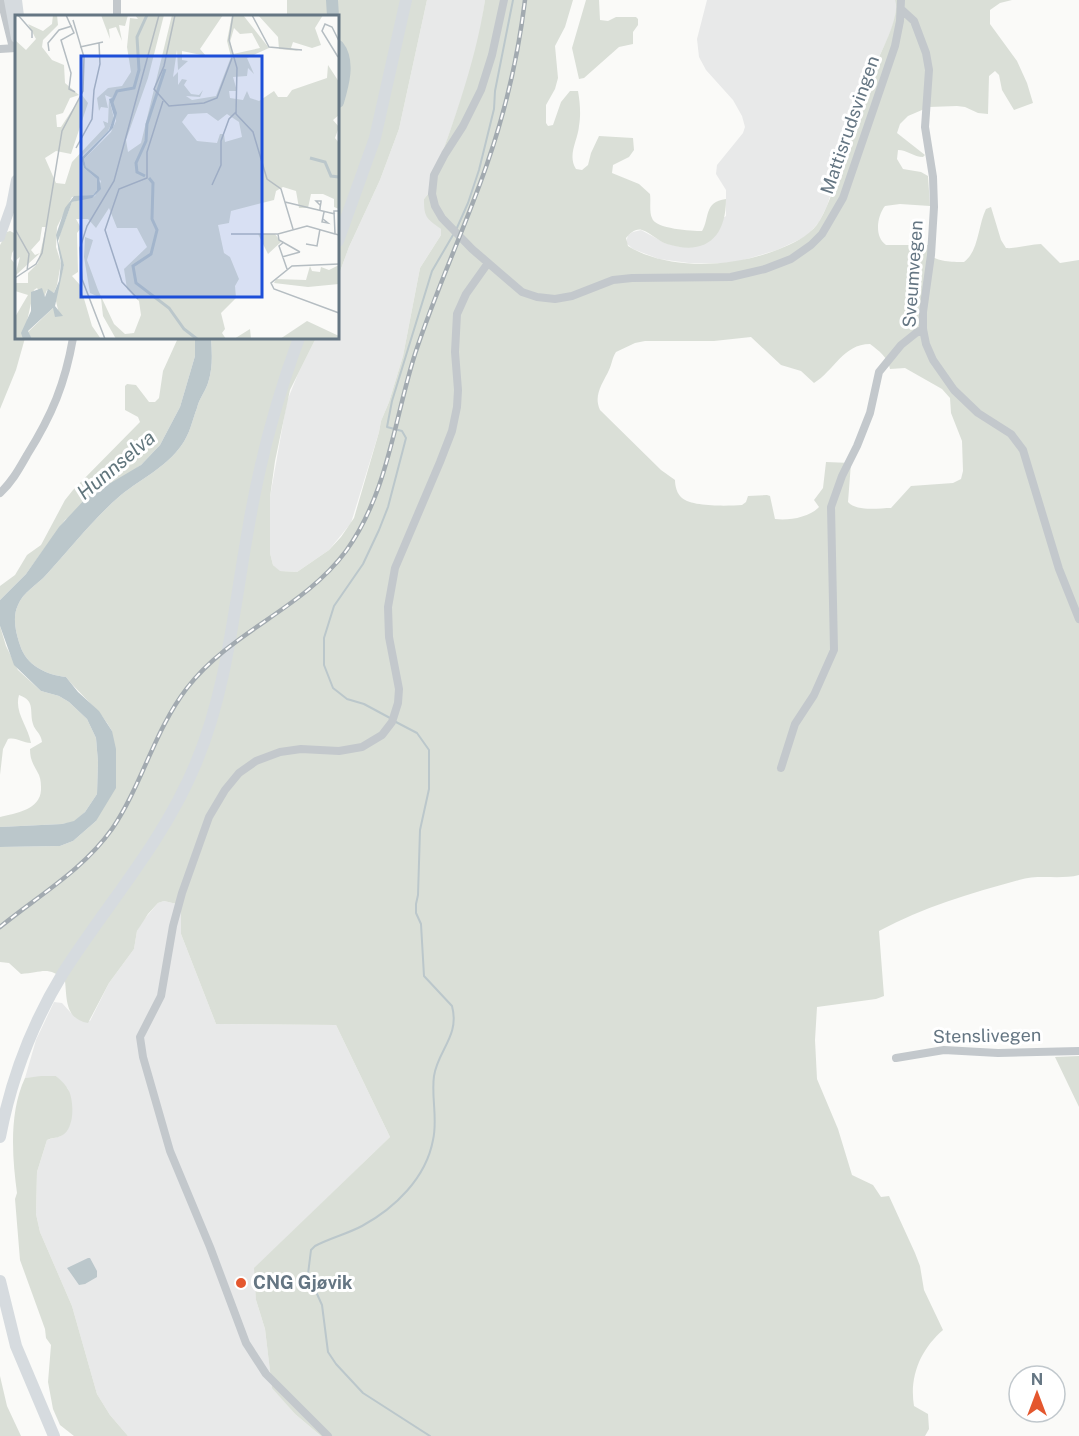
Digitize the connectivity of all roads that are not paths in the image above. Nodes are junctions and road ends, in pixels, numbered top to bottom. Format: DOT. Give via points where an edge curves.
graph roads {
  1 [pos="1,0"];
  2 [pos="9,0"];
  3 [pos="17,0"];
  4 [pos="400,0"];
  5 [pos="406,0"];
  6 [pos="504,0"];
  7 [pos="901,0"];
  8 [pos="902,10"];
  9 [pos="19,15"];
  10 [pos="15,45"];
  11 [pos="0,49"];
  12 [pos="15,185"];
  13 [pos="339,223"];
  14 [pos="0,237"];
  15 [pos="339,238"];
  16 [pos="488,263"];
  17 [pos="924,329"];
  18 [pos="73,339"];
  19 [pos="293,339"];
  20 [pos="299,339"];
  21 [pos="0,493"];
  22 [pos="1079,619"];
  23 [pos="230,624"];
  24 [pos="219,679"];
  25 [pos="781,768"];
  26 [pos="1079,1051"];
  27 [pos="896,1058"];
  28 [pos="0,1104"];
  29 [pos="0,1137"];
  30 [pos="0,1281"];
  31 [pos="0,1312"];
  32 [pos="47,1436"];
  33 [pos="54,1436"];
  34 [pos="328,1436"];
  1 -- 10 [label="street"];
  2 -- 10 [label="main road"];
  3 -- 9 [label="main road"];
  4 -- 13 [label="highway" via="369,135"];
  5 -- 15 [label="highway" via="375,138"];
  6 -- 16 [label="street, Mattisrudsvingen" via="481,90 434,174 432,194 442,218"];
  7 -- 8 [label="street"];
  8 -- 16 [label="street, Mattisrudsvingen" via="895,46 843,198 822,234 791,259 765,270 731,277 613,280 572,296 555,298 522,292"];
  8 -- 17 [label="street, Sveumvegen" via="917,26 929,70 925,127 934,207"];
  10 -- 11 [label="street"];
  12 -- 14 [label="main road"];
  16 -- 34 [label="street" via="466,294 458,314 458,407 454,423 395,568 388,607 399,689 392,722 382,735 362,747 339,751 301,749 255,761 225,789 209,817 182,893 161,996 140,1037 170,1151 246,1343 266,1374"];
  17 -- 22 [label="street, Sveumvegen" via="929,351 954,390 969,406 1011,434 1023,450 1059,569"];
  17 -- 25 [label="street" via="901,345 879,372 870,413 831,507 834,650 814,695 795,724"];
  18 -- 21 [label="street" via="67,371 43,429 11,483"];
  19 -- 23 [label="highway" via="258,446 244,514"];
  20 -- 23 [label="highway" via="262,458"];
  23 -- 24 [label="highway"];
  24 -- 28 [label="highway" via="187,770 162,818 45,992 16,1052"];
  24 -- 29 [label="highway" via="205,741 168,820 72,960 40,1014 15,1075"];
  26 -- 27 [label="street, Stenslivegen" via="944,1050"];
  30 -- 33 [label="highway" via="16,1346"];
  31 -- 32 [label="highway" via="14,1358"];
}
